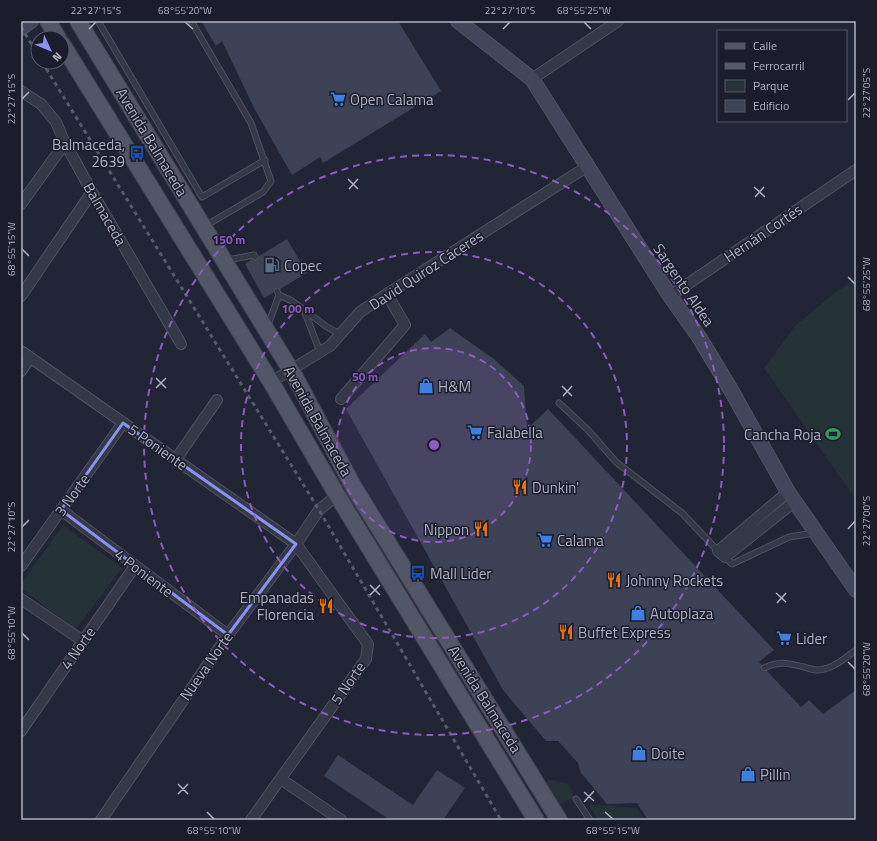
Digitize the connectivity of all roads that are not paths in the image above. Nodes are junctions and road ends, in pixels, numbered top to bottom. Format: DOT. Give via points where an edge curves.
graph roads {
  1 [pos="31,21"];
  2 [pos="48,21"];
  3 [pos="78,21"];
  4 [pos="98,21"];
  5 [pos="191,21"];
  6 [pos="458,21"];
  7 [pos="618,21"];
  8 [pos="21,28"];
  9 [pos="53,30"];
  10 [pos="70,57"];
  11 [pos="532,79"];
  12 [pos="21,91"];
  13 [pos="65,143"];
  14 [pos="265,160"];
  15 [pos="588,166"];
  16 [pos="856,170"];
  17 [pos="92,192"];
  18 [pos="21,204"];
  19 [pos="204,227"];
  20 [pos="255,257"];
  21 [pos="224,261"];
  22 [pos="387,294"];
  23 [pos="21,296"];
  24 [pos="670,296"];
  25 [pos="303,309"];
  26 [pos="266,329"];
  27 [pos="340,335"];
  28 [pos="181,344"];
  29 [pos="21,351"];
  30 [pos="320,352"];
  31 [pos="30,358"];
  32 [pos="291,369"];
  33 [pos="21,371"];
  34 [pos="271,382"];
  35 [pos="341,399"];
  36 [pos="217,400"];
  37 [pos="559,403"];
  38 [pos="123,423"];
  39 [pos="176,459"];
  40 [pos="353,486"];
  41 [pos="337,495"];
  42 [pos="791,497"];
  43 [pos="61,510"];
  44 [pos="815,533"];
  45 [pos="296,544"];
  46 [pos="722,554"];
  47 [pos="21,566"];
  48 [pos="135,566"];
  49 [pos="856,590"];
  50 [pos="21,599"];
  51 [pos="228,635"];
  52 [pos="83,641"];
  53 [pos="856,650"];
  54 [pos="764,668"];
  55 [pos="21,731"];
  56 [pos="280,779"];
  57 [pos="576,799"];
  58 [pos="101,820"];
  59 [pos="251,820"];
  60 [pos="341,820"];
  61 [pos="536,820"];
  62 [pos="559,820"];
  63 [pos="590,820"];
  1 -- 8 [label="street"];
  2 -- 9 [label="main road"];
  3 -- 19 [label="main road, Avenida Balmaceda"];
  4 -- 14 [label="lane" via="202,197"];
  5 -- 14 [label="lane" via="251,123"];
  6 -- 11 [label="street, Sargento Aldea"];
  7 -- 11 [label="street"];
  10 -- 34 [label="main road, Avenida Balmaceda"];
  11 -- 15 [label="street, Sargento Aldea"];
  12 -- 13 [label="street, Balmaceda" via="41,104 56,122"];
  13 -- 17 [label="street, Balmaceda"];
  13 -- 18 [label="street"];
  14 -- 19 [label="lane" via="271,181 263,192"];
  15 -- 22 [label="street, David Quiroz Cáceres"];
  15 -- 24 [label="street, Sargento Aldea"];
  16 -- 24 [label="street, Hernán Cortés"];
  17 -- 23 [label="street"];
  17 -- 28 [label="street, Balmaceda"];
  19 -- 21 [label="main road, Avenida Balmaceda"];
  20 -- 21 [label="lane" via="254,255"];
  21 -- 26 [label="main road, Avenida Balmaceda"];
  22 -- 27 [label="street, David Quiroz Cáceres" via="360,312"];
  22 -- 35 [label="street" via="405,325"];
  24 -- 42 [label="street, Sargento Aldea" via="699,337 731,390"];
  25 -- 26 [label="lane" via="278,293"];
  25 -- 27 [label="lane"];
  25 -- 30 [label="lane"];
  26 -- 32 [label="main road, Avenida Balmaceda"];
  27 -- 30 [label="street, David Quiroz Cáceres"];
  29 -- 31 [label="street, 5 Poniente"];
  30 -- 32 [label="street, David Quiroz Cáceres"];
  31 -- 33 [label="street"];
  31 -- 38 [label="street, 5 Poniente"];
  32 -- 34 [label="street, David Quiroz Cáceres"];
  32 -- 40 [label="main road, Avenida Balmaceda"];
  34 -- 41 [label="main road, Avenida Balmaceda"];
  36 -- 39 [label="street"];
  37 -- 46 [label="lane" via="588,430 616,462 682,513"];
  38 -- 39 [label="street, 5 Poniente"];
  38 -- 43 [label="street, 3 Norte"];
  39 -- 45 [label="street, 5 Poniente"];
  40 -- 41 [label="street, Nueva Norte"];
  40 -- 62 [label="main road, Avenida Balmaceda"];
  41 -- 45 [label="street, Nueva Norte" via="319,510"];
  41 -- 61 [label="main road, Avenida Balmaceda"];
  42 -- 44 [label="street, Sargento Aldea"];
  42 -- 46 [label="street"];
  43 -- 47 [label="street, 3 Norte"];
  43 -- 48 [label="street, 4 Poniente"];
  44 -- 46 [label="lane" via="789,537 732,564"];
  44 -- 49 [label="street, Sargento Aldea"];
  45 -- 51 [label="street, Nueva Norte"];
  45 -- 56 [label="street, 5 Norte" via="368,644 366,659"];
  48 -- 51 [label="street, 4 Poniente"];
  48 -- 52 [label="street, 4 Norte"];
  50 -- 52 [label="street"];
  51 -- 58 [label="street, Nueva Norte"];
  52 -- 55 [label="street, 4 Norte"];
  53 -- 54 [label="lane" via="841,662 823,669 775,663"];
  56 -- 59 [label="street, 5 Norte"];
  56 -- 60 [label="street"];
  57 -- 63 [label="lane"];
}
